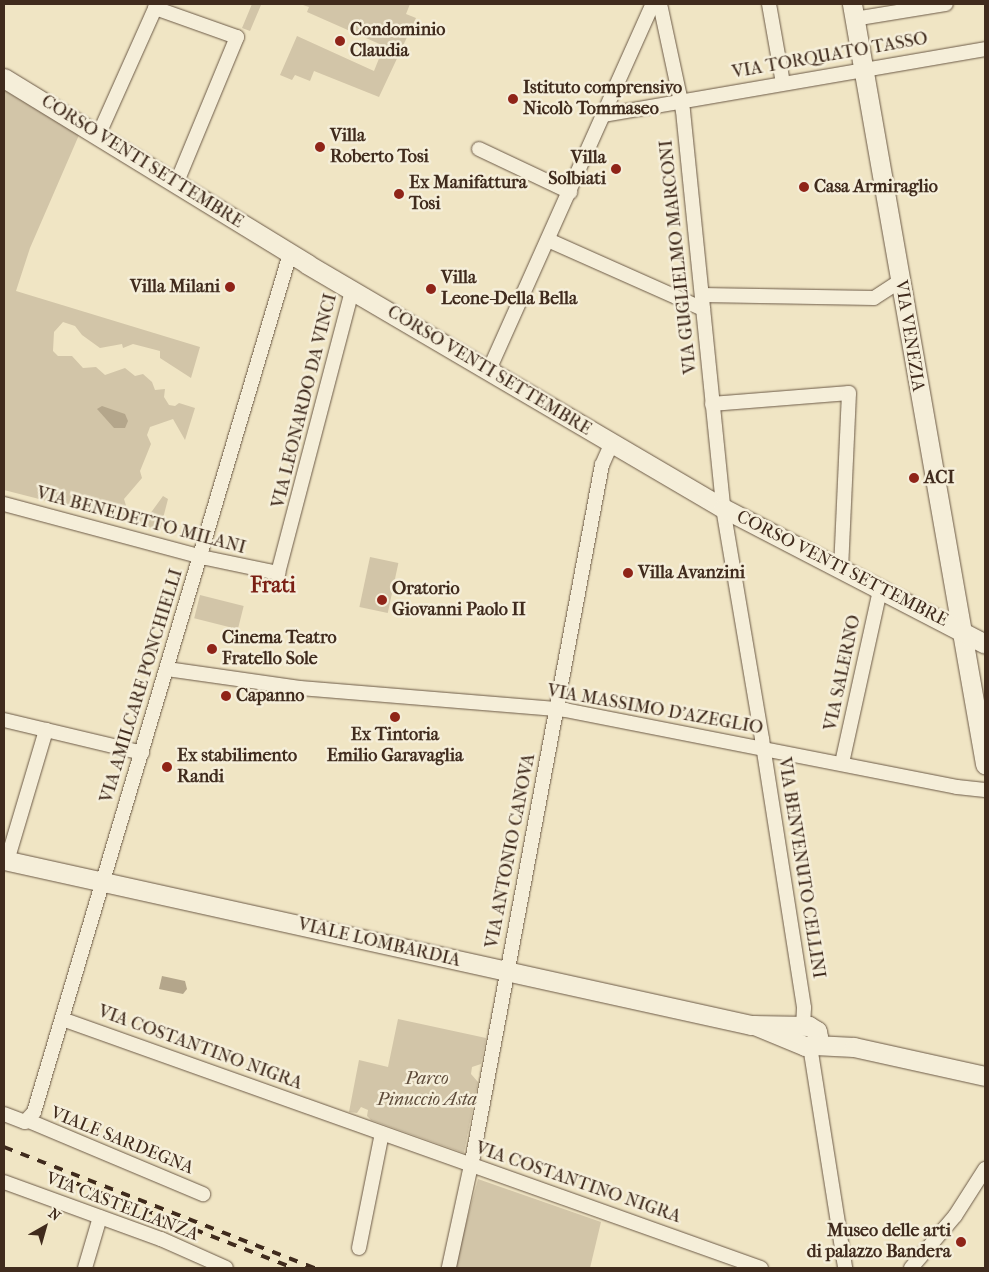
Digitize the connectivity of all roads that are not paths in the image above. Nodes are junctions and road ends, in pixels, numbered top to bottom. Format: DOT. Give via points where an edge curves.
graph roads {
  1 [pos="653,4"];
  2 [pos="660,4"];
  3 [pos="769,4"];
  4 [pos="946,4"];
  5 [pos="156,6"];
  6 [pos="853,11"];
  7 [pos="646,21"];
  8 [pos="669,40"];
  9 [pos="985,49"];
  10 [pos="863,70"];
  11 [pos="4,78"];
  12 [pos="783,83"];
  13 [pos="681,102"];
  14 [pos="604,115"];
  15 [pos="98,136"];
  16 [pos="479,149"];
  17 [pos="176,184"];
  18 [pos="570,192"];
  19 [pos="548,240"];
  20 [pos="290,254"];
  21 [pos="900,281"];
  22 [pos="352,290"];
  23 [pos="703,302"];
  24 [pos="489,370"];
  25 [pos="712,404"];
  26 [pos="612,443"];
  27 [pos="4,504"];
  28 [pos="723,508"];
  29 [pos="200,555"];
  30 [pos="841,569"];
  31 [pos="270,573"];
  32 [pos="880,590"];
  33 [pos="962,632"];
  34 [pos="985,644"];
  35 [pos="167,669"];
  36 [pos="557,709"];
  37 [pos="4,720"];
  38 [pos="46,730"];
  39 [pos="764,748"];
  40 [pos="142,753"];
  41 [pos="842,763"];
  42 [pos="985,764"];
  43 [pos="985,790"];
  44 [pos="5,860"];
  45 [pos="103,882"];
  46 [pos="507,971"];
  47 [pos="62,1019"];
  48 [pos="808,1036"];
  49 [pos="985,1076"];
  50 [pos="4,1114"];
  51 [pos="26,1121"];
  52 [pos="382,1133"];
  53 [pos="471,1166"];
  54 [pos="985,1169"];
  55 [pos="4,1182"];
  56 [pos="203,1194"];
  57 [pos="100,1216"];
  58 [pos="359,1248"];
  59 [pos="449,1267"];
  60 [pos="85,1268"];
  61 [pos="226,1268"];
  62 [pos="761,1268"];
  63 [pos="845,1268"];
  64 [pos="911,1268"];
  1 -- 7 [label="street"];
  2 -- 8 [label="street, VIA GUGLIELMO MARCONI"];
  3 -- 12 [label="street"];
  4 -- 6 [label="street"];
  5 -- 15 [label="street"];
  5 -- 17 [label="street" via="237,37"];
  6 -- 10 [label="street, VIA VENEZIA"];
  7 -- 8 [label="street" via="659,24"];
  7 -- 14 [label="street"];
  8 -- 13 [label="street, VIA GUGLIELMO MARCONI"];
  9 -- 10 [label="street, VIA TORQUATO TASSO"];
  10 -- 12 [label="street, VIA TORQUATO TASSO"];
  10 -- 21 [label="street, VIA VENEZIA"];
  11 -- 15 [label="street, CORSO VENTI SETTEMBRE"];
  12 -- 13 [label="street, VIA TORQUATO TASSO"];
  13 -- 14 [label="street, VIA TORQUATO TASSO"];
  13 -- 23 [label="street, VIA GUGLIELMO MARCONI"];
  14 -- 18 [label="street"];
  15 -- 17 [label="street, CORSO VENTI SETTEMBRE"];
  16 -- 18 [label="street"];
  17 -- 20 [label="street, CORSO VENTI SETTEMBRE"];
  18 -- 19 [label="street"];
  19 -- 23 [label="street"];
  19 -- 24 [label="street"];
  20 -- 22 [label="street, CORSO VENTI SETTEMBRE"];
  20 -- 29 [label="street, VIA AMILCARE PONCHIELLI"];
  21 -- 23 [label="street" via="874,298"];
  21 -- 33 [label="street, VIA VENEZIA"];
  22 -- 24 [label="street, CORSO VENTI SETTEMBRE"];
  22 -- 31 [label="street, VIA LEONARDO DA VINCI" via="281,569"];
  23 -- 25 [label="street, VIA GUGLIELMO MARCONI"];
  24 -- 26 [label="street, CORSO VENTI SETTEMBRE"];
  25 -- 28 [label="street, VIA GUGLIELMO MARCONI"];
  25 -- 30 [label="street" via="849,393"];
  26 -- 28 [label="street, CORSO VENTI SETTEMBRE"];
  26 -- 36 [label="street, VIA ANTONIO CANOVA" via="602,465"];
  27 -- 29 [label="street, VIA BENEDETTO MILANI"];
  28 -- 30 [label="street, CORSO VENTI SETTEMBRE"];
  28 -- 39 [label="street, VIA BENVENUTO CELLINI"];
  29 -- 31 [label="street, VIA BENEDETTO MILANI"];
  29 -- 35 [label="street, VIA AMILCARE PONCHIELLI"];
  30 -- 32 [label="street, CORSO VENTI SETTEMBRE"];
  32 -- 33 [label="street, CORSO VENTI SETTEMBRE"];
  32 -- 41 [label="street, VIA SALERNO"];
  33 -- 34 [label="street, CORSO VENTI SETTEMBRE"];
  33 -- 42 [label="street, VIA VENEZIA"];
  35 -- 36 [label="street, VIA MASSIMO D'AZEGLIO" via="300,688"];
  35 -- 40 [label="street, VIA AMILCARE PONCHIELLI"];
  36 -- 39 [label="street, VIA MASSIMO D'AZEGLIO"];
  36 -- 46 [label="street, VIA ANTONIO CANOVA"];
  37 -- 38 [label="street"];
  38 -- 40 [label="street"];
  38 -- 44 [label="street"];
  39 -- 41 [label="street, VIA MASSIMO D'AZEGLIO"];
  39 -- 48 [label="street, VIA BENVENUTO CELLINI"];
  40 -- 45 [label="street, VIA AMILCARE PONCHIELLI"];
  41 -- 43 [label="street, VIA MASSIMO D'AZEGLIO"];
  44 -- 45 [label="street, VIALE LOMBARDIA"];
  45 -- 46 [label="street, VIALE LOMBARDIA"];
  45 -- 47 [label="street, VIA AMILCARE PONCHIELLI"];
  46 -- 48 [label="street, VIALE LOMBARDIA"];
  46 -- 53 [label="street, VIA ANTONIO CANOVA"];
  47 -- 51 [label="street, VIA AMILCARE PONCHIELLI"];
  47 -- 52 [label="street, VIA COSTANTINO NIGRA"];
  48 -- 49 [label="street, VIALE LOMBARDIA"];
  48 -- 63 [label="street, VIA BENVENUTO CELLINI"];
  50 -- 51 [label="street, VIALE SARDEGNA"];
  51 -- 56 [label="street, VIALE SARDEGNA"];
  52 -- 53 [label="street, VIA COSTANTINO NIGRA"];
  52 -- 58 [label="street"];
  53 -- 59 [label="street, VIA ANTONIO CANOVA"];
  53 -- 62 [label="street, VIA COSTANTINO NIGRA"];
  54 -- 64 [label="street" via="955,1216"];
  55 -- 57 [label="street, VIA CASTELLANZA"];
  57 -- 60 [label="street"];
  57 -- 61 [label="street, VIA CASTELLANZA"];
}
